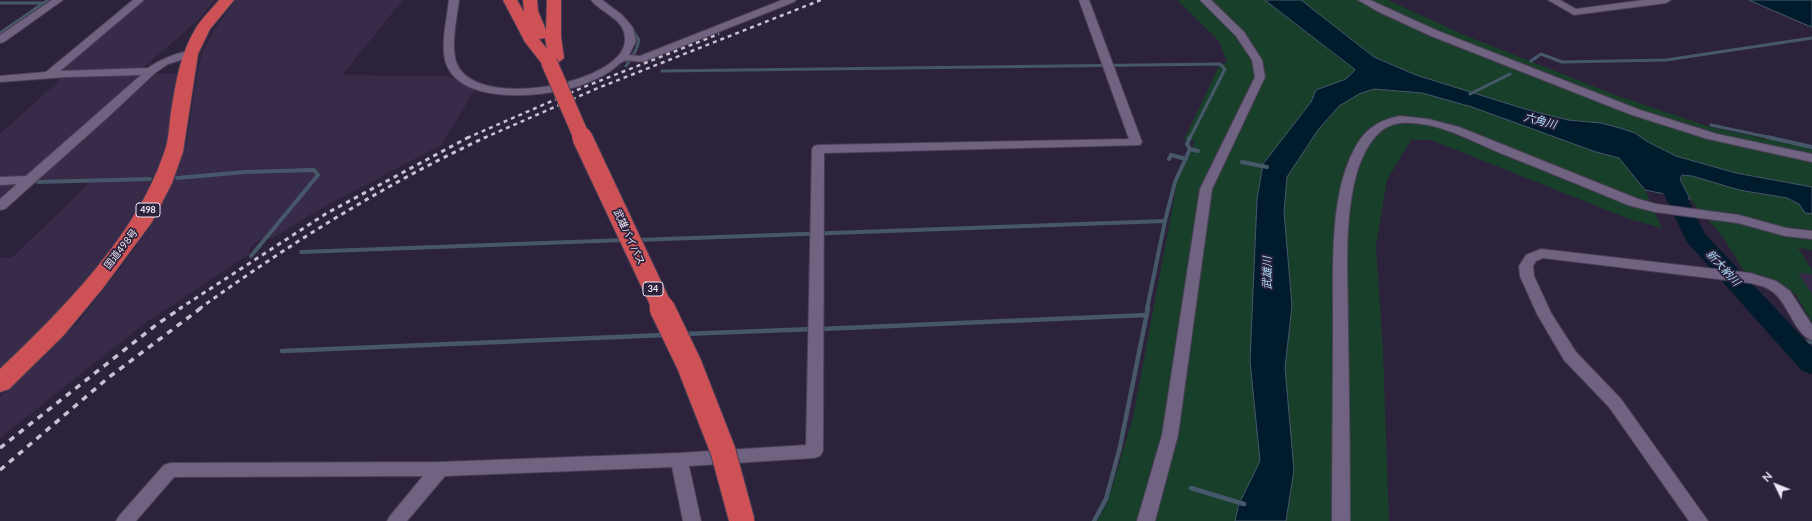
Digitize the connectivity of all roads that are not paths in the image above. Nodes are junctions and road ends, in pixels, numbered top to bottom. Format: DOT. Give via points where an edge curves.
graph roads {
  1 [pos="58,0"];
  2 [pos="139,0"];
  3 [pos="227,0"];
  4 [pos="454,0"];
  5 [pos="510,0"];
  6 [pos="530,0"];
  7 [pos="554,0"];
  8 [pos="596,0"];
  9 [pos="791,0"];
  10 [pos="1084,0"];
  11 [pos="1205,0"];
  12 [pos="1364,0"];
  13 [pos="1553,0"];
  14 [pos="1666,0"];
  15 [pos="0,40"];
  16 [pos="190,54"];
  17 [pos="621,58"];
  18 [pos="553,60"];
  19 [pos="151,71"];
  20 [pos="49,75"];
  21 [pos="0,79"];
  22 [pos="1812,158"];
  23 [pos="29,180"];
  24 [pos="0,181"];
  25 [pos="0,206"];
  26 [pos="1812,235"];
  27 [pos="1809,332"];
  28 [pos="0,383"];
  29 [pos="679,460"];
  30 [pos="440,469"];
  31 [pos="125,521"];
  32 [pos="396,521"];
  33 [pos="692,521"];
  34 [pos="742,521"];
  35 [pos="1146,521"];
  36 [pos="1341,521"];
  37 [pos="1699,521"];
  1 -- 15 [label="street"];
  2 -- 20 [label="street"];
  3 -- 16 [label="highway, 国道498号 / 498" via="203,28"];
  4 -- 17 [label="street" via="450,58 458,75 469,83 486,89 514,93 549,90 604,72"];
  5 -- 18 [label="highway" via="533,42"];
  6 -- 18 [label="highway, 武雄バイパス / 34" via="531,11"];
  7 -- 18 [label="highway"];
  8 -- 17 [label="street" via="628,28 631,40"];
  9 -- 17 [label="street" via="641,58"];
  10 -- 29 [label="street" via="1136,142 818,149 814,450"];
  11 -- 35 [label="street" via="1240,34 1257,60 1260,77 1206,189 1170,435"];
  12 -- 22 [label="street" via="1440,36 1606,102 1680,127 1753,147"];
  13 -- 14 [label="street" via="1574,12"];
  16 -- 19 [label="street" via="164,62"];
  16 -- 28 [label="highway, 国道498号 / 498" via="184,78 174,152 142,222 55,330"];
  18 -- 34 [label="highway, 武雄バイパス / 34, bridge" via="590,156 690,364 723,451"];
  19 -- 20 [label="street"];
  19 -- 23 [label="street"];
  20 -- 21 [label="street"];
  23 -- 24 [label="street"];
  23 -- 25 [label="street"];
  26 -- 36 [label="street" via="1785,232 1739,218 1655,208 1610,194 1434,123 1396,120 1381,126 1366,139 1354,162 1347,191 1340,244"];
  27 -- 37 [label="street" via="1786,294 1770,283 1750,278 1541,253 1532,258 1526,266 1527,276 1544,314 1570,356 1615,402"];
  29 -- 30 [label="street"];
  29 -- 33 [label="street"];
  30 -- 31 [label="street" via="170,470"];
  30 -- 32 [label="street"];
}
